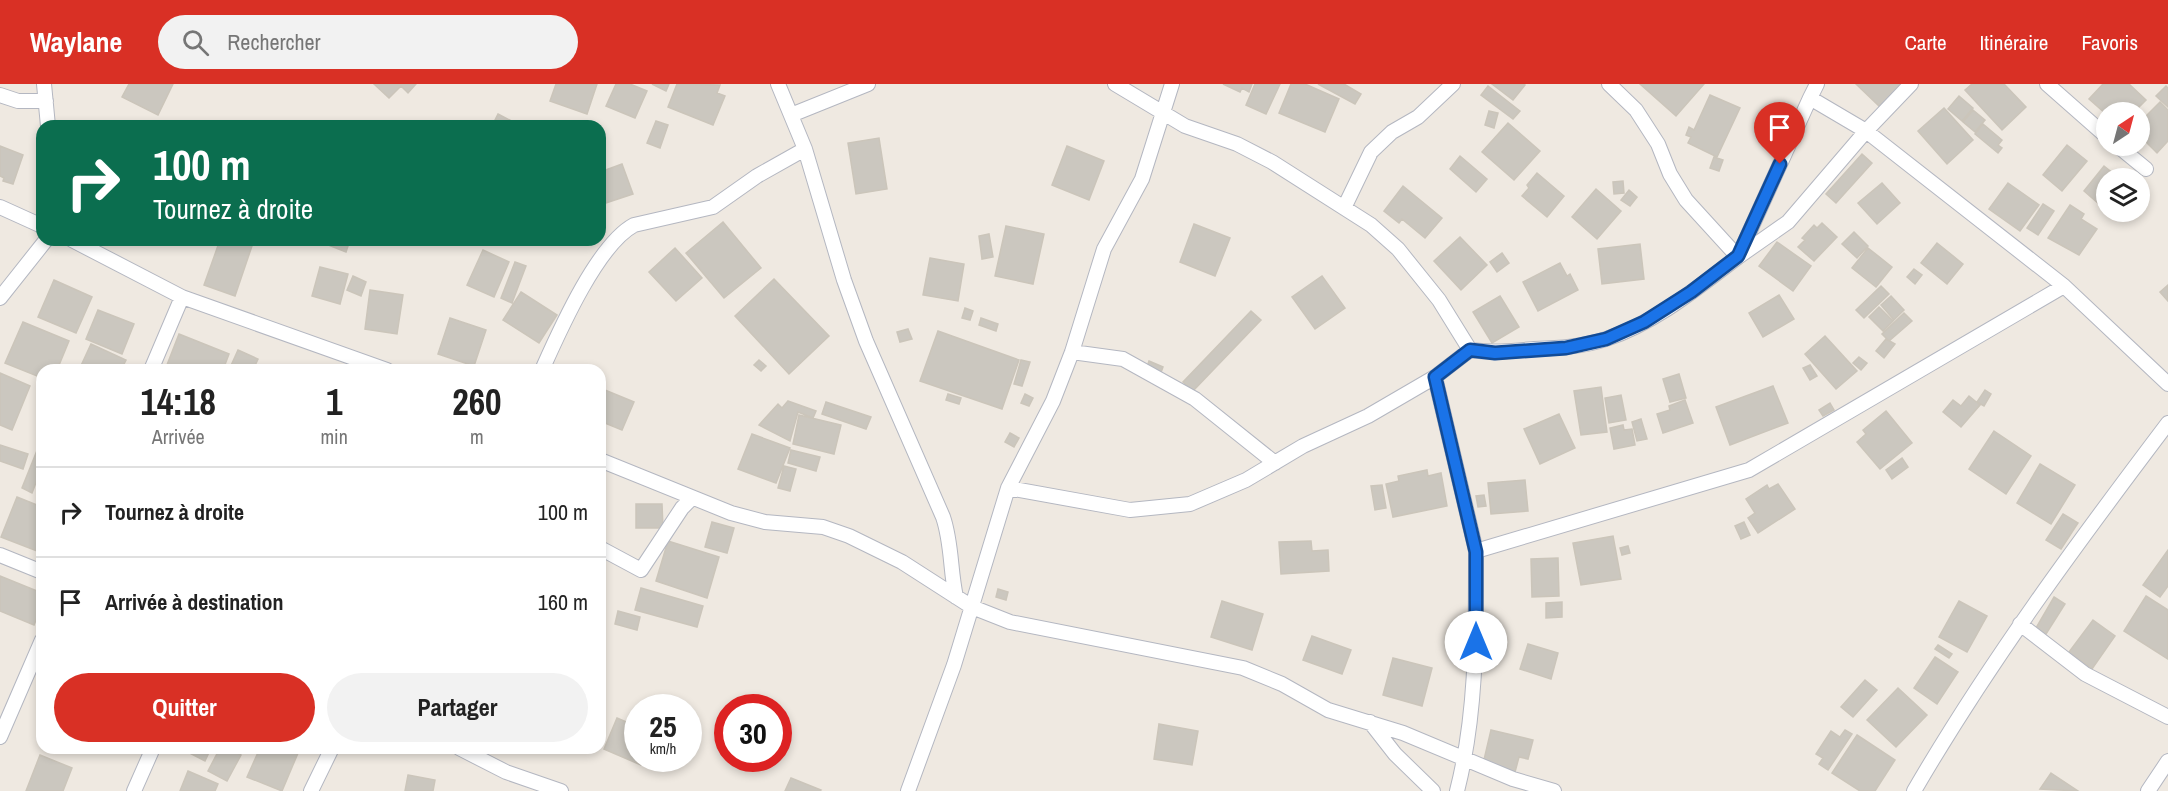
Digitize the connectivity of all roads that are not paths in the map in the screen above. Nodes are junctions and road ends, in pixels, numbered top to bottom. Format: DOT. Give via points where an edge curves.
graph roads {
  1 [pos="44,84"];
  2 [pos="778,84"];
  3 [pos="868,84"];
  4 [pos="1115,84"];
  5 [pos="1172,84"];
  6 [pos="1453,84"];
  7 [pos="1609,84"];
  8 [pos="1817,84"];
  9 [pos="1911,84"];
  10 [pos="2047,84"];
  11 [pos="0,95"];
  12 [pos="1810,98"];
  13 [pos="46,101"];
  14 [pos="1163,112"];
  15 [pos="791,115"];
  16 [pos="48,120"];
  17 [pos="2096,126"];
  18 [pos="1866,131"];
  19 [pos="805,149"];
  20 [pos="2130,156"];
  21 [pos="2145,168"];
  22 [pos="0,207"];
  23 [pos="1344,208"];
  24 [pos="36,223"];
  25 [pos="41,246"];
  26 [pos="84,246"];
  27 [pos="1738,256"];
  28 [pos="2064,286"];
  29 [pos="182,297"];
  30 [pos="0,298"];
  31 [pos="1470,350"];
  32 [pos="1072,352"];
  33 [pos="154,364"];
  34 [pos="370,364"];
  35 [pos="545,364"];
  36 [pos="1435,377"];
  37 [pos="2168,384"];
  38 [pos="2168,423"];
  39 [pos="606,462"];
  40 [pos="1275,463"];
  41 [pos="1008,488"];
  42 [pos="693,498"];
  43 [pos="606,551"];
  44 [pos="1476,552"];
  45 [pos="0,555"];
  46 [pos="36,570"];
  47 [pos="956,597"];
  48 [pos="972,606"];
  49 [pos="2020,624"];
  50 [pos="36,654"];
  51 [pos="2168,717"];
  52 [pos="1370,722"];
  53 [pos="0,737"];
  54 [pos="150,754"];
  55 [pos="329,754"];
  56 [pos="471,754"];
  57 [pos="1465,758"];
  58 [pos="2168,761"];
  59 [pos="134,791"];
  60 [pos="311,791"];
  61 [pos="561,791"];
  62 [pos="908,791"];
  63 [pos="1433,791"];
  64 [pos="1457,791"];
  65 [pos="1554,791"];
  66 [pos="1914,791"];
  67 [pos="2148,791"];
  1 -- 13 [label="street"];
  2 -- 15 [label="street"];
  3 -- 15 [label="street"];
  4 -- 14 [label="street"];
  5 -- 14 [label="street"];
  6 -- 23 [label="street" via="1418,117 1392,132 1371,152"];
  7 -- 27 [label="street" via="1636,110 1686,200"];
  8 -- 12 [label="street"];
  9 -- 18 [label="street"];
  10 -- 17 [label="street"];
  11 -- 13 [label="street" via="18,101"];
  12 -- 18 [label="street"];
  12 -- 27 [label="street"];
  13 -- 16 [label="street"];
  14 -- 23 [label="street" via="1185,126 1237,144 1272,162"];
  14 -- 32 [label="street" via="1142,179 1104,249"];
  15 -- 19 [label="street"];
  18 -- 27 [label="street" via="1788,222"];
  18 -- 28 [label="street"];
  19 -- 35 [label="street" via="713,207 622,231 586,283"];
  19 -- 47 [label="street" via="866,340 944,517"];
  20 -- 21 [label="street"];
  22 -- 24 [label="street"];
  23 -- 31 [label="street" via="1398,249 1439,300"];
  25 -- 30 [label="street"];
  26 -- 29 [label="street"];
  27 -- 31 [label="street" via="1644,322 1606,339 1566,348 1495,353"];
  28 -- 37 [label="street"];
  28 -- 44 [label="street" via="1749,471"];
  29 -- 33 [label="street"];
  29 -- 34 [label="street"];
  31 -- 36 [label="street"];
  32 -- 40 [label="street" via="1123,359 1195,399"];
  32 -- 41 [label="street" via="1053,401"];
  36 -- 40 [label="street" via="1368,417"];
  36 -- 44 [label="street"];
  38 -- 49 [label="street"];
  39 -- 42 [label="street"];
  40 -- 41 [label="street" via="1216,494 1190,504 1163,508 1130,510"];
  41 -- 48 [label="street"];
  42 -- 43 [label="street" via="682,508 641,570"];
  42 -- 47 [label="street" via="765,522 823,527 849,536 902,562"];
  44 -- 57 [label="street" via="1475,664"];
  45 -- 46 [label="street"];
  47 -- 48 [label="street"];
  48 -- 52 [label="street" via="1010,622 1244,668 1328,710"];
  48 -- 62 [label="street"];
  49 -- 51 [label="street" via="2085,674"];
  49 -- 66 [label="street"];
  50 -- 53 [label="street"];
  52 -- 57 [label="street"];
  52 -- 63 [label="street" via="1395,754"];
  54 -- 59 [label="street"];
  55 -- 60 [label="street"];
  56 -- 61 [label="street" via="506,772"];
  57 -- 64 [label="street"];
  57 -- 65 [label="street" via="1513,779"];
  58 -- 67 [label="street"];
}
